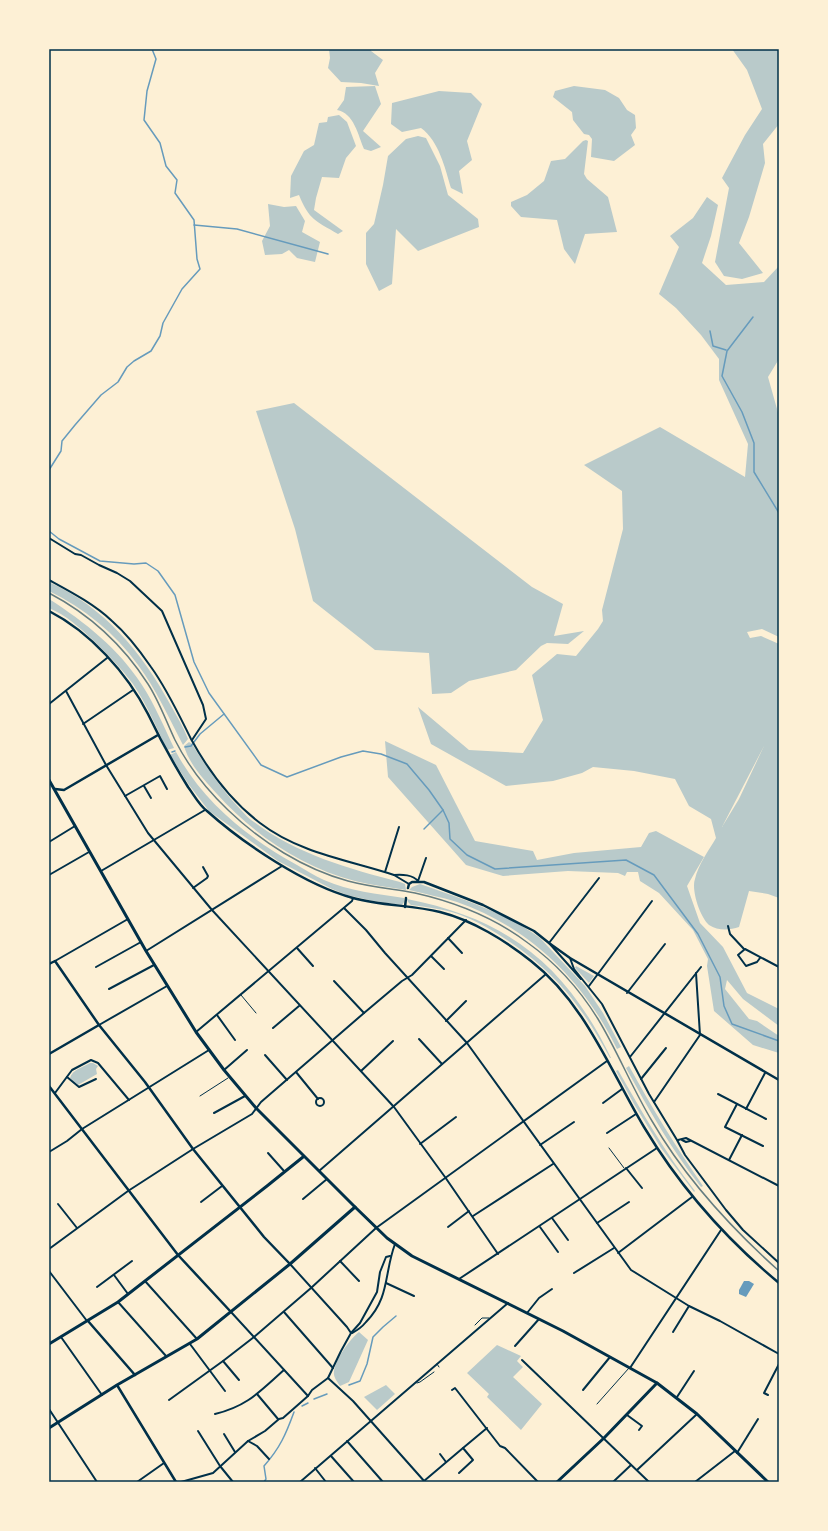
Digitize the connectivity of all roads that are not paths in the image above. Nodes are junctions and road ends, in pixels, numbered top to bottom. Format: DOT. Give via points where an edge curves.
graph roads {
  1 [pos="49,538"];
  2 [pos="49,580"];
  3 [pos="49,611"];
  4 [pos="107,658"];
  5 [pos="134,689"];
  6 [pos="66,690"];
  7 [pos="49,704"];
  8 [pos="83,724"];
  9 [pos="158,736"];
  10 [pos="192,740"];
  11 [pos="106,765"];
  12 [pos="49,780"];
  13 [pos="144,786"];
  14 [pos="49,789"];
  15 [pos="55,789"];
  16 [pos="167,789"];
  17 [pos="125,796"];
  18 [pos="151,798"];
  19 [pos="205,810"];
  20 [pos="76,826"];
  21 [pos="399,827"];
  22 [pos="154,841"];
  23 [pos="49,842"];
  24 [pos="90,852"];
  25 [pos="426,858"];
  26 [pos="282,866"];
  27 [pos="202,867"];
  28 [pos="101,871"];
  29 [pos="385,872"];
  30 [pos="49,875"];
  31 [pos="394,876"];
  32 [pos="599,878"];
  33 [pos="418,881"];
  34 [pos="408,886"];
  35 [pos="193,888"];
  36 [pos="353,898"];
  37 [pos="406,898"];
  38 [pos="652,901"];
  39 [pos="405,907"];
  40 [pos="344,908"];
  41 [pos="212,910"];
  42 [pos="128,919"];
  43 [pos="466,920"];
  44 [pos="728,926"];
  45 [pos="448,938"];
  46 [pos="141,942"];
  47 [pos="549,944"];
  48 [pos="665,944"];
  49 [pos="297,948"];
  50 [pos="745,949"];
  51 [pos="146,951"];
  52 [pos="462,954"];
  53 [pos="430,956"];
  54 [pos="570,958"];
  55 [pos="760,958"];
  56 [pos="55,961"];
  57 [pos="49,964"];
  58 [pos="154,965"];
  59 [pos="313,966"];
  60 [pos="701,967"];
  61 [pos="779,967"];
  62 [pos="96,968"];
  63 [pos="444,969"];
  64 [pos="269,972"];
  65 [pos="696,973"];
  66 [pos="546,974"];
  67 [pos="597,975"];
  68 [pos="407,977"];
  69 [pos="334,981"];
  70 [pos="584,981"];
  71 [pos="167,986"];
  72 [pos="589,986"];
  73 [pos="109,990"];
  74 [pos="627,993"];
  75 [pos="241,995"];
  76 [pos="466,1001"];
  77 [pos="300,1006"];
  78 [pos="256,1013"];
  79 [pos="364,1013"];
  80 [pos="664,1014"];
  81 [pos="217,1015"];
  82 [pos="446,1021"];
  83 [pos="99,1025"];
  84 [pos="273,1028"];
  85 [pos="196,1032"];
  86 [pos="700,1035"];
  87 [pos="419,1039"];
  88 [pos="235,1040"];
  89 [pos="332,1040"];
  90 [pos="393,1041"];
  91 [pos="467,1043"];
  92 [pos="666,1048"];
  93 [pos="209,1050"];
  94 [pos="247,1050"];
  95 [pos="49,1054"];
  96 [pos="265,1055"];
  97 [pos="630,1057"];
  98 [pos="607,1061"];
  99 [pos="442,1064"];
  100 [pos="224,1070"];
  101 [pos="361,1071"];
  102 [pos="296,1072"];
  103 [pos="765,1072"];
  104 [pos="67,1077"];
  105 [pos="230,1077"];
  106 [pos="96,1079"];
  107 [pos="641,1079"];
  108 [pos="287,1080"];
  109 [pos="779,1080"];
  110 [pos="49,1086"];
  111 [pos="149,1087"];
  112 [pos="622,1089"];
  113 [pos="55,1093"];
  114 [pos="718,1094"];
  115 [pos="200,1096"];
  116 [pos="245,1096"];
  117 [pos="318,1099"];
  118 [pos="129,1100"];
  119 [pos="654,1102"];
  120 [pos="603,1103"];
  121 [pos="737,1104"];
  122 [pos="394,1107"];
  123 [pos="256,1108"];
  124 [pos="746,1109"];
  125 [pos="214,1113"];
  126 [pos="636,1114"];
  127 [pos="456,1118"];
  128 [pos="766,1119"];
  129 [pos="523,1122"];
  130 [pos="574,1122"];
  131 [pos="82,1130"];
  132 [pos="607,1133"];
  133 [pos="742,1135"];
  134 [pos="678,1140"];
  135 [pos="420,1144"];
  136 [pos="540,1145"];
  137 [pos="763,1146"];
  138 [pos="609,1148"];
  139 [pos="657,1148"];
  140 [pos="194,1149"];
  141 [pos="49,1152"];
  142 [pos="268,1153"];
  143 [pos="303,1156"];
  144 [pos="728,1160"];
  145 [pos="553,1164"];
  146 [pos="625,1168"];
  147 [pos="285,1172"];
  148 [pos="319,1172"];
  149 [pos="446,1177"];
  150 [pos="327,1179"];
  151 [pos="222,1186"];
  152 [pos="779,1186"];
  153 [pos="642,1188"];
  154 [pos="128,1191"];
  155 [pos="692,1197"];
  156 [pos="303,1199"];
  157 [pos="579,1199"];
  158 [pos="202,1202"];
  159 [pos="629,1202"];
  160 [pos="58,1204"];
  161 [pos="239,1207"];
  162 [pos="355,1207"];
  163 [pos="469,1212"];
  164 [pos="473,1216"];
  165 [pos="552,1218"];
  166 [pos="596,1223"];
  167 [pos="540,1226"];
  168 [pos="448,1227"];
  169 [pos="77,1228"];
  170 [pos="376,1228"];
  171 [pos="721,1230"];
  172 [pos="568,1240"];
  173 [pos="394,1244"];
  174 [pos="614,1248"];
  175 [pos="49,1249"];
  176 [pos="558,1252"];
  177 [pos="498,1254"];
  178 [pos="618,1254"];
  179 [pos="178,1255"];
  180 [pos="390,1256"];
  181 [pos="132,1261"];
  182 [pos="340,1261"];
  183 [pos="779,1263"];
  184 [pos="290,1264"];
  185 [pos="49,1271"];
  186 [pos="574,1273"];
  187 [pos="114,1275"];
  188 [pos="459,1279"];
  189 [pos="145,1281"];
  190 [pos="359,1281"];
  191 [pos="386,1283"];
  192 [pos="779,1284"];
  193 [pos="97,1287"];
  194 [pos="311,1288"];
  195 [pos="552,1289"];
  196 [pos="128,1294"];
  197 [pos="414,1296"];
  198 [pos="676,1298"];
  199 [pos="118,1302"];
  200 [pos="508,1304"];
  201 [pos="689,1306"];
  202 [pos="231,1312"];
  203 [pos="284,1312"];
  204 [pos="527,1313"];
  205 [pos="491,1318"];
  206 [pos="539,1319"];
  207 [pos="88,1322"];
  208 [pos="475,1325"];
  209 [pos="673,1332"];
  210 [pos="351,1333"];
  211 [pos="61,1337"];
  212 [pos="254,1337"];
  213 [pos="197,1339"];
  214 [pos="49,1344"];
  215 [pos="190,1344"];
  216 [pos="515,1346"];
  217 [pos="779,1354"];
  218 [pos="167,1357"];
  219 [pos="610,1357"];
  220 [pos="522,1360"];
  221 [pos="223,1361"];
  222 [pos="437,1363"];
  223 [pos="779,1364"];
  224 [pos="439,1367"];
  225 [pos="630,1367"];
  226 [pos="333,1368"];
  227 [pos="284,1370"];
  228 [pos="210,1371"];
  229 [pos="694,1371"];
  230 [pos="434,1372"];
  231 [pos="135,1375"];
  232 [pos="328,1378"];
  233 [pos="239,1380"];
  234 [pos="414,1383"];
  235 [pos="657,1383"];
  236 [pos="117,1385"];
  237 [pos="452,1390"];
  238 [pos="583,1390"];
  239 [pos="225,1391"];
  240 [pos="257,1394"];
  241 [pos="102,1395"];
  242 [pos="768,1395"];
  243 [pos="308,1396"];
  244 [pos="676,1397"];
  245 [pos="169,1400"];
  246 [pos="597,1404"];
  247 [pos="49,1408"];
  248 [pos="216,1414"];
  249 [pos="627,1414"];
  250 [pos="696,1414"];
  251 [pos="279,1419"];
  252 [pos="758,1419"];
  253 [pos="370,1421"];
  254 [pos="58,1422"];
  255 [pos="49,1428"];
  256 [pos="487,1428"];
  257 [pos="639,1430"];
  258 [pos="198,1431"];
  259 [pos="224,1434"];
  260 [pos="604,1438"];
  261 [pos="248,1441"];
  262 [pos="347,1441"];
  263 [pos="463,1448"];
  264 [pos="235,1452"];
  265 [pos="736,1452"];
  266 [pos="440,1454"];
  267 [pos="331,1456"];
  268 [pos="269,1459"];
  269 [pos="446,1462"];
  270 [pos="164,1463"];
  271 [pos="631,1465"];
  272 [pos="220,1466"];
  273 [pos="315,1468"];
  274 [pos="637,1470"];
  275 [pos="459,1473"];
  276 [pos="97,1482"];
  277 [pos="137,1482"];
  278 [pos="176,1482"];
  279 [pos="181,1482"];
  280 [pos="234,1482"];
  281 [pos="300,1482"];
  282 [pos="326,1482"];
  283 [pos="354,1482"];
  284 [pos="383,1482"];
  285 [pos="424,1482"];
  286 [pos="538,1482"];
  287 [pos="557,1482"];
  288 [pos="613,1482"];
  289 [pos="649,1482"];
  290 [pos="695,1482"];
  291 [pos="768,1482"];
  1 -- 10 [label="street" via="130,581 162,611 203,705 206,719"];
  2 -- 10 [label="street" via="86,601 118,627 152,668"];
  3 -- 4 [label="street" via="75,627"];
  4 -- 5 [label="street"];
  4 -- 6 [label="street"];
  5 -- 8 [label="street"];
  5 -- 9 [label="street"];
  6 -- 7 [label="street"];
  6 -- 8 [label="street"];
  8 -- 11 [label="street"];
  9 -- 11 [label="street"];
  9 -- 19 [label="street"];
  10 -- 29 [label="street" via="220,783 240,806 276,834 303,847"];
  11 -- 15 [label="street" via="64,790"];
  11 -- 17 [label="street"];
  12 -- 15 [label="main road"];
  13 -- 16 [label="street" via="160,776"];
  13 -- 17 [label="street"];
  13 -- 18 [label="street"];
  14 -- 15 [label="main road"];
  15 -- 20 [label="main road"];
  17 -- 22 [label="street"];
  19 -- 22 [label="street"];
  19 -- 26 [label="street" via="259,852"];
  20 -- 23 [label="street"];
  20 -- 24 [label="main road"];
  21 -- 29 [label="street"];
  22 -- 28 [label="street"];
  22 -- 35 [label="street"];
  24 -- 28 [label="main road"];
  24 -- 30 [label="street"];
  25 -- 33 [label="street"];
  26 -- 36 [label="street" via="332,891"];
  26 -- 41 [label="street"];
  27 -- 35 [label="street" via="208,878"];
  28 -- 42 [label="main road"];
  29 -- 31 [label="street"];
  31 -- 33 [label="street" via="401,874 416,878"];
  31 -- 34 [label="street"];
  32 -- 47 [label="street"];
  33 -- 34 [label="street"];
  33 -- 47 [label="street" via="483,905 534,931"];
  35 -- 41 [label="street"];
  36 -- 39 [label="street"];
  36 -- 40 [label="street"];
  37 -- 39 [label="street"];
  38 -- 67 [label="street"];
  39 -- 43 [label="street" via="439,912"];
  40 -- 49 [label="street"];
  40 -- 68 [label="street"];
  41 -- 51 [label="street"];
  41 -- 64 [label="street"];
  42 -- 46 [label="main road"];
  42 -- 56 [label="street"];
  43 -- 45 [label="street"];
  43 -- 66 [label="street" via="515,949"];
  44 -- 50 [label="street" via="730,934"];
  45 -- 52 [label="street"];
  45 -- 53 [label="street"];
  46 -- 51 [label="main road"];
  46 -- 62 [label="street"];
  47 -- 54 [label="street"];
  47 -- 70 [label="street"];
  48 -- 74 [label="street"];
  49 -- 59 [label="street"];
  49 -- 64 [label="street"];
  50 -- 55 [label="street"];
  50 -- 55 [label="street" via="738,955 746,966"];
  51 -- 58 [label="main road"];
  53 -- 63 [label="street"];
  53 -- 68 [label="street"];
  54 -- 67 [label="street"];
  54 -- 70 [label="street" via="571,965"];
  55 -- 61 [label="street"];
  56 -- 57 [label="street"];
  56 -- 83 [label="street"];
  58 -- 71 [label="main road"];
  58 -- 73 [label="street"];
  60 -- 65 [label="street"];
  64 -- 75 [label="street"];
  64 -- 77 [label="street"];
  65 -- 80 [label="street"];
  65 -- 86 [label="street"];
  66 -- 91 [label="street"];
  66 -- 98 [label="street" via="586,1023"];
  67 -- 72 [label="street"];
  67 -- 74 [label="street"];
  68 -- 79 [label="street"];
  68 -- 82 [label="street"];
  69 -- 79 [label="street"];
  70 -- 72 [label="street"];
  71 -- 83 [label="street"];
  71 -- 85 [label="main road"];
  72 -- 97 [label="street" via="602,1004"];
  74 -- 80 [label="street"];
  75 -- 78 [label="lane"];
  75 -- 81 [label="street"];
  76 -- 82 [label="street"];
  77 -- 84 [label="street"];
  77 -- 89 [label="street"];
  79 -- 89 [label="street"];
  80 -- 86 [label="street"];
  80 -- 97 [label="street"];
  81 -- 85 [label="street"];
  81 -- 88 [label="street"];
  82 -- 91 [label="street"];
  83 -- 95 [label="street"];
  83 -- 111 [label="street"];
  85 -- 93 [label="main road"];
  86 -- 103 [label="street"];
  86 -- 119 [label="street"];
  87 -- 99 [label="street"];
  89 -- 101 [label="street"];
  89 -- 102 [label="street"];
  90 -- 101 [label="street"];
  91 -- 99 [label="street"];
  91 -- 129 [label="street"];
  92 -- 107 [label="street"];
  93 -- 100 [label="main road"];
  93 -- 111 [label="street"];
  94 -- 100 [label="street"];
  96 -- 108 [label="street"];
  97 -- 107 [label="street"];
  98 -- 112 [label="street"];
  98 -- 129 [label="street"];
  99 -- 122 [label="street"];
  100 -- 105 [label="main road"];
  101 -- 122 [label="street"];
  102 -- 108 [label="street"];
  102 -- 117 [label="street"];
  103 -- 109 [label="street"];
  103 -- 124 [label="street"];
  104 -- 106 [label="street" via="79,1087"];
  104 -- 113 [label="street"];
  104 -- 118 [label="street" via="74,1068 94,1061"];
  105 -- 115 [label="lane"];
  105 -- 116 [label="main road"];
  107 -- 119 [label="street"];
  108 -- 123 [label="street"];
  110 -- 113 [label="street"];
  111 -- 118 [label="street"];
  111 -- 140 [label="street"];
  112 -- 120 [label="street"];
  112 -- 126 [label="street"];
  113 -- 131 [label="street"];
  114 -- 121 [label="street"];
  116 -- 123 [label="main road"];
  116 -- 125 [label="street"];
  118 -- 131 [label="street"];
  119 -- 134 [label="street"];
  121 -- 124 [label="street"];
  121 -- 133 [label="street" via="725,1127"];
  122 -- 135 [label="street"];
  122 -- 148 [label="street"];
  123 -- 140 [label="street" via="252,1114"];
  123 -- 143 [label="main road"];
  124 -- 128 [label="street"];
  126 -- 132 [label="street"];
  126 -- 139 [label="street"];
  127 -- 135 [label="street"];
  129 -- 136 [label="street"];
  129 -- 149 [label="street"];
  130 -- 136 [label="street"];
  131 -- 141 [label="street"];
  131 -- 154 [label="street"];
  133 -- 137 [label="street"];
  133 -- 144 [label="street"];
  134 -- 144 [label="street" via="686,1138"];
  134 -- 183 [label="street" via="685,1156 722,1206 743,1230"];
  135 -- 149 [label="street"];
  136 -- 145 [label="street"];
  138 -- 146 [label="lane"];
  139 -- 146 [label="street"];
  139 -- 155 [label="street"];
  140 -- 151 [label="street"];
  140 -- 154 [label="street"];
  142 -- 147 [label="street"];
  143 -- 147 [label="main road"];
  143 -- 148 [label="main road"];
  144 -- 152 [label="street"];
  145 -- 157 [label="street"];
  145 -- 164 [label="street"];
  146 -- 153 [label="street"];
  146 -- 157 [label="street"];
  147 -- 161 [label="main road"];
  148 -- 150 [label="main road"];
  149 -- 163 [label="street"];
  149 -- 170 [label="street"];
  150 -- 156 [label="street"];
  150 -- 162 [label="main road"];
  151 -- 158 [label="street"];
  151 -- 161 [label="street"];
  154 -- 169 [label="street"];
  154 -- 179 [label="street"];
  155 -- 171 [label="street"];
  155 -- 178 [label="street"];
  157 -- 165 [label="street"];
  157 -- 166 [label="street"];
  159 -- 166 [label="street"];
  160 -- 169 [label="street"];
  161 -- 179 [label="main road"];
  161 -- 184 [label="street"];
  162 -- 170 [label="main road"];
  162 -- 184 [label="main road"];
  163 -- 164 [label="street"];
  163 -- 168 [label="street"];
  164 -- 177 [label="street"];
  165 -- 167 [label="street"];
  165 -- 172 [label="street"];
  166 -- 174 [label="street"];
  167 -- 176 [label="street"];
  167 -- 177 [label="street"];
  169 -- 175 [label="street"];
  170 -- 173 [label="main road"];
  170 -- 182 [label="street"];
  171 -- 192 [label="street"];
  171 -- 198 [label="street"];
  173 -- 180 [label="street"];
  173 -- 188 [label="main road" via="412,1256"];
  174 -- 178 [label="street"];
  174 -- 186 [label="street"];
  177 -- 188 [label="street"];
  178 -- 198 [label="street" via="631,1270"];
  179 -- 189 [label="main road"];
  179 -- 202 [label="street"];
  180 -- 191 [label="street"];
  180 -- 210 [label="street" via="386,1257 376,1292 368,1308"];
  181 -- 187 [label="street"];
  182 -- 190 [label="street"];
  182 -- 194 [label="street"];
  184 -- 194 [label="street"];
  184 -- 202 [label="main road"];
  185 -- 207 [label="street"];
  187 -- 193 [label="street"];
  187 -- 196 [label="street"];
  188 -- 200 [label="main road"];
  189 -- 196 [label="main road"];
  189 -- 213 [label="street"];
  191 -- 197 [label="street"];
  191 -- 210 [label="street" via="383,1298 376,1310 358,1330"];
  194 -- 203 [label="street"];
  194 -- 210 [label="street"];
  195 -- 204 [label="street" via="539,1298"];
  196 -- 199 [label="main road"];
  198 -- 201 [label="street"];
  198 -- 225 [label="street"];
  199 -- 207 [label="main road"];
  199 -- 218 [label="street"];
  200 -- 204 [label="main road"];
  200 -- 205 [label="street"];
  201 -- 209 [label="street"];
  201 -- 217 [label="street"];
  202 -- 212 [label="street"];
  202 -- 213 [label="main road"];
  203 -- 212 [label="street"];
  203 -- 226 [label="street"];
  204 -- 206 [label="main road"];
  205 -- 208 [label="lane" via="482,1318"];
  205 -- 222 [label="street"];
  206 -- 216 [label="street"];
  206 -- 219 [label="main road"];
  207 -- 211 [label="main road"];
  207 -- 231 [label="street"];
  210 -- 226 [label="street"];
  211 -- 214 [label="main road"];
  211 -- 241 [label="street"];
  212 -- 221 [label="street"];
  212 -- 227 [label="street"];
  213 -- 215 [label="main road"];
  215 -- 218 [label="main road"];
  215 -- 228 [label="street"];
  218 -- 231 [label="main road"];
  219 -- 225 [label="main road"];
  219 -- 238 [label="street"];
  220 -- 260 [label="street"];
  221 -- 228 [label="street"];
  221 -- 233 [label="street"];
  222 -- 224 [label="lane"];
  222 -- 234 [label="street"];
  223 -- 242 [label="street" via="764,1393"];
  225 -- 235 [label="main road"];
  225 -- 246 [label="lane"];
  226 -- 232 [label="street"];
  227 -- 240 [label="street"];
  227 -- 243 [label="street"];
  228 -- 239 [label="street"];
  228 -- 245 [label="street"];
  229 -- 244 [label="street"];
  230 -- 234 [label="lane" via="420,1382"];
  231 -- 236 [label="main road"];
  232 -- 243 [label="street"];
  232 -- 253 [label="street"];
  234 -- 253 [label="street"];
  235 -- 244 [label="main road"];
  235 -- 249 [label="main road"];
  236 -- 241 [label="main road"];
  236 -- 270 [label="street"];
  237 -- 256 [label="street" via="455,1388"];
  240 -- 248 [label="street" via="244,1404"];
  240 -- 251 [label="street"];
  241 -- 254 [label="main road"];
  243 -- 251 [label="street"];
  244 -- 250 [label="main road"];
  247 -- 254 [label="street"];
  249 -- 257 [label="street" via="642,1426"];
  249 -- 260 [label="main road"];
  250 -- 265 [label="main road"];
  250 -- 274 [label="street"];
  251 -- 261 [label="street"];
  252 -- 265 [label="street"];
  253 -- 262 [label="street"];
  253 -- 285 [label="street"];
  254 -- 255 [label="main road"];
  254 -- 276 [label="street"];
  256 -- 263 [label="street"];
  256 -- 286 [label="street" via="500,1446"];
  258 -- 272 [label="street"];
  259 -- 264 [label="street"];
  260 -- 271 [label="street"];
  260 -- 287 [label="main road"];
  261 -- 264 [label="street"];
  261 -- 268 [label="street"];
  262 -- 267 [label="street"];
  262 -- 284 [label="street"];
  263 -- 269 [label="street"];
  263 -- 275 [label="street" via="473,1460"];
  264 -- 272 [label="street"];
  265 -- 290 [label="street"];
  265 -- 291 [label="main road"];
  266 -- 269 [label="street"];
  267 -- 273 [label="street"];
  267 -- 283 [label="street"];
  269 -- 285 [label="street"];
  270 -- 277 [label="street"];
  270 -- 278 [label="street"];
  271 -- 274 [label="street"];
  271 -- 288 [label="street"];
  272 -- 279 [label="street" via="212,1473"];
  272 -- 280 [label="street"];
  273 -- 281 [label="street"];
  273 -- 282 [label="street"];
  274 -- 289 [label="street"];
}
